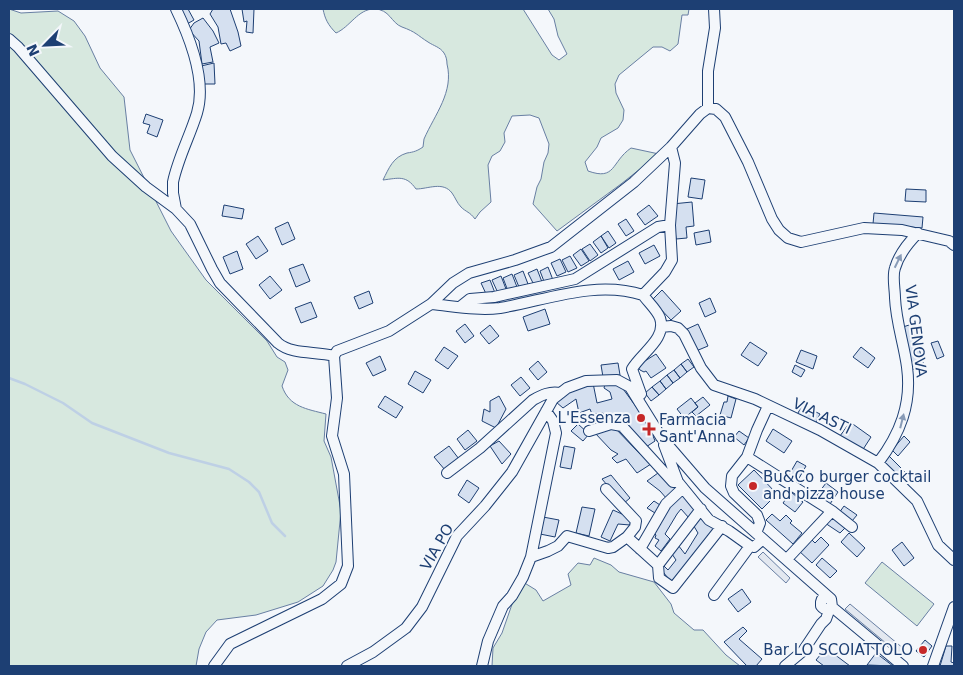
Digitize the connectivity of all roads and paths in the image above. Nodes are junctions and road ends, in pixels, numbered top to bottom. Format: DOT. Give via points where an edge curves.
graph roads {
  1 [pos="176,9"];
  2 [pos="714,9"];
  3 [pos="9,39"];
  4 [pos="708,108"];
  5 [pos="671,147"];
  6 [pos="176,209"];
  7 [pos="670,225"];
  8 [pos="918,233"];
  9 [pos="954,245"];
  10 [pos="643,295"];
  11 [pos="431,304"];
  12 [pos="460,307"];
  13 [pos="661,327"];
  14 [pos="334,356"];
  15 [pos="557,396"];
  16 [pos="636,398"];
  17 [pos="768,406"];
  18 [pos="546,411"];
  19 [pos="589,431"];
  20 [pos="661,437"];
  21 [pos="747,457"];
  22 [pos="878,463"];
  23 [pos="447,473"];
  24 [pos="681,485"];
  25 [pos="606,489"];
  26 [pos="701,509"];
  27 [pos="832,511"];
  28 [pos="722,526"];
  29 [pos="852,527"];
  30 [pos="759,536"];
  31 [pos="626,537"];
  32 [pos="750,546"];
  33 [pos="640,549"];
  34 [pos="531,557"];
  35 [pos="786,559"];
  36 [pos="954,560"];
  37 [pos="658,564"];
  38 [pos="714,595"];
  39 [pos="827,604"];
  40 [pos="954,607"];
  41 [pos="951,623"];
  42 [pos="214,666"];
  43 [pos="347,666"];
  44 [pos="482,666"];
  45 [pos="785,666"];
  46 [pos="904,666"];
  47 [pos="932,666"];
  1 -- 6 [label="street" via="190,38 199,90 198,111 173,182"];
  2 -- 4 [label="street"];
  3 -- 6 [label="street" via="112,156 146,188"];
  4 -- 5 [label="street"];
  4 -- 8 [label="street" via="716,109 726,117 772,219 788,238 802,242 864,228"];
  5 -- 7 [label="street" via="675,163"];
  5 -- 11 [label="street" via="634,182 551,247 469,273"];
  6 -- 14 [label="street" via="190,224 220,282 282,346"];
  7 -- 10 [label="street" via="672,260"];
  7 -- 12 [label="street" via="658,227 575,279 494,297 470,299"];
  8 -- 9 [label="street"];
  22 -- 8 [label="street, VIA GENOVA, one-way" via="900,430 908,398 894,269 904,248"];
  10 -- 12 [label="street" via="619,290 573,292 499,308"];
  10 -- 13 [label="street" via="660,318"];
  11 -- 12 [label="street"];
  11 -- 14 [label="street" via="389,331 337,351"];
  13 -- 16 [label="street" via="659,337 632,369 641,394"];
  13 -- 17 [label="street, VIA ASTI" via="678,328 684,334 701,368 714,385"];
  14 -- 42 [label="street" via="337,398 332,436 344,474 348,566 341,584 322,599 230,644"];
  15 -- 16 [label="street" via="580,382 617,380 630,387"];
  15 -- 18 [label="street, VIA PO"];
  15 -- 23 [label="street" via="554,392 533,400"];
  16 -- 20 [label="street"];
  17 -- 21 [label="street"];
  17 -- 22 [label="street, VIA ASTI" via="820,430"];
  18 -- 34 [label="street" via="554,421 556,434"];
  18 -- 43 [label="street, VIA PO" via="512,472 457,536 422,607 406,628"];
  19 -- 24 [label="street" via="611,424 622,426 673,482"];
  20 -- 24 [label="street"];
  20 -- 30 [label="street" via="705,488"];
  21 -- 27 [label="street"];
  21 -- 30 [label="street" via="732,476 731,486 757,516"];
  22 -- 36 [label="street, VIA ASTI" via="917,501 938,545"];
  24 -- 26 [label="street"];
  24 -- 33 [label="street"];
  25 -- 31 [label="street" via="636,521"];
  26 -- 28 [label="street" via="709,520"];
  26 -- 37 [label="street"];
  27 -- 29 [label="street"];
  27 -- 35 [label="street"];
  28 -- 32 [label="street"];
  28 -- 37 [label="street" via="673,588 659,578"];
  30 -- 32 [label="street" via="754,547"];
  30 -- 35 [label="street"];
  31 -- 33 [label="street"];
  31 -- 34 [label="street" via="608,548 567,536 558,546"];
  32 -- 38 [label="street"];
  33 -- 37 [label="street"];
  34 -- 44 [label="street" via="512,596 503,606"];
  35 -- 39 [label="street" via="825,592"];
  39 -- 45 [label="street" via="821,624 803,652"];
  39 -- 46 [label="street"];
  40 -- 41 [label="street"];
  41 -- 47 [label="street"];
}
